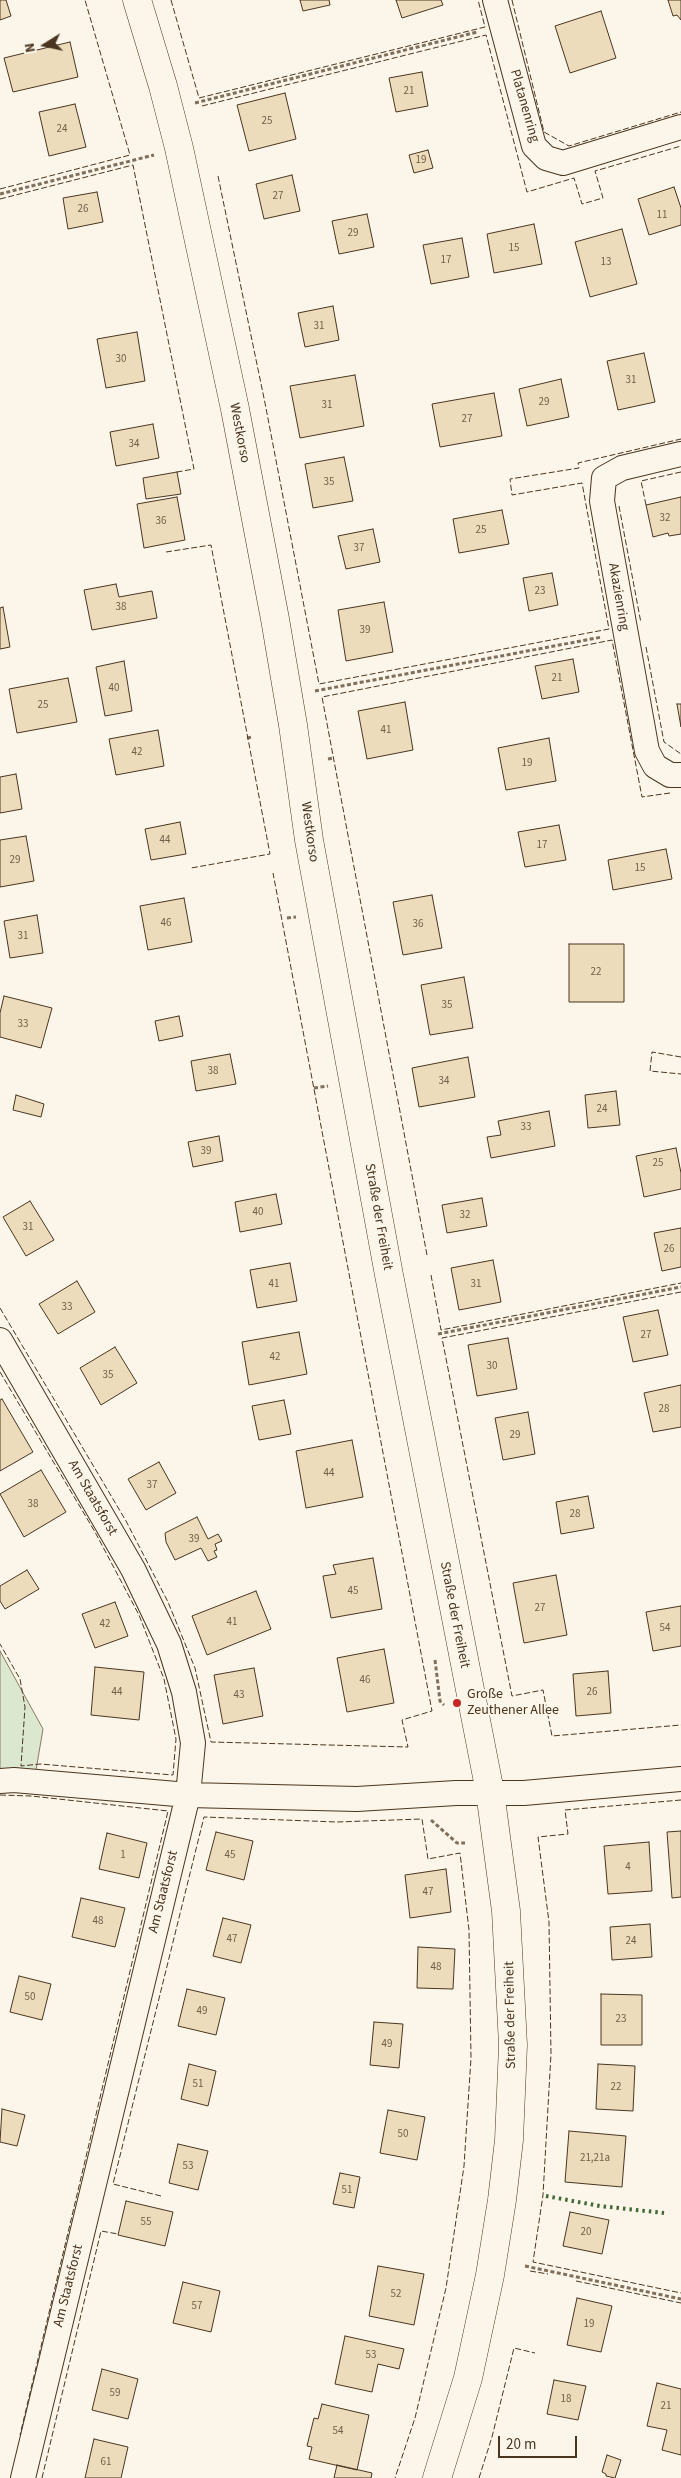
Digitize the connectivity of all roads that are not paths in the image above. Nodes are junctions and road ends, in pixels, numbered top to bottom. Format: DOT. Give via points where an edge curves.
graph roads {
  1 [pos="137,0"];
  2 [pos="495,0"];
  3 [pos="681,127"];
  4 [pos="681,454"];
  5 [pos="681,775"];
  6 [pos="314,871"];
  7 [pos="0,1340"];
  8 [pos="681,1780"];
  9 [pos="0,1781"];
  10 [pos="490,1792"];
  11 [pos="188,1795"];
  12 [pos="23,2478"];
  13 [pos="437,2478"];
  1 -- 6 [label="street, Westkorso" via="169,107 224,357 287,688"];
  2 -- 3 [label="street, Platanenring" via="534,146 546,158 563,163"];
  4 -- 5 [label="street, Akazienring" via="622,468 604,478 602,501 647,751 655,766 670,775"];
  6 -- 10 [label="street, Straße der Freiheit" via="437,1530"];
  7 -- 11 [label="street, Am Staatsforst" via="133,1569 169,1644 184,1692 193,1743"];
  8 -- 10 [label="street"];
  9 -- 11 [label="street"];
  10 -- 11 [label="street" via="357,1799"];
  10 -- 13 [label="street, Straße der Freiheit" via="509,1948 513,2030 509,2140 495,2246 477,2340 456,2423"];
  11 -- 12 [label="street, Am Staatsforst"];
}
